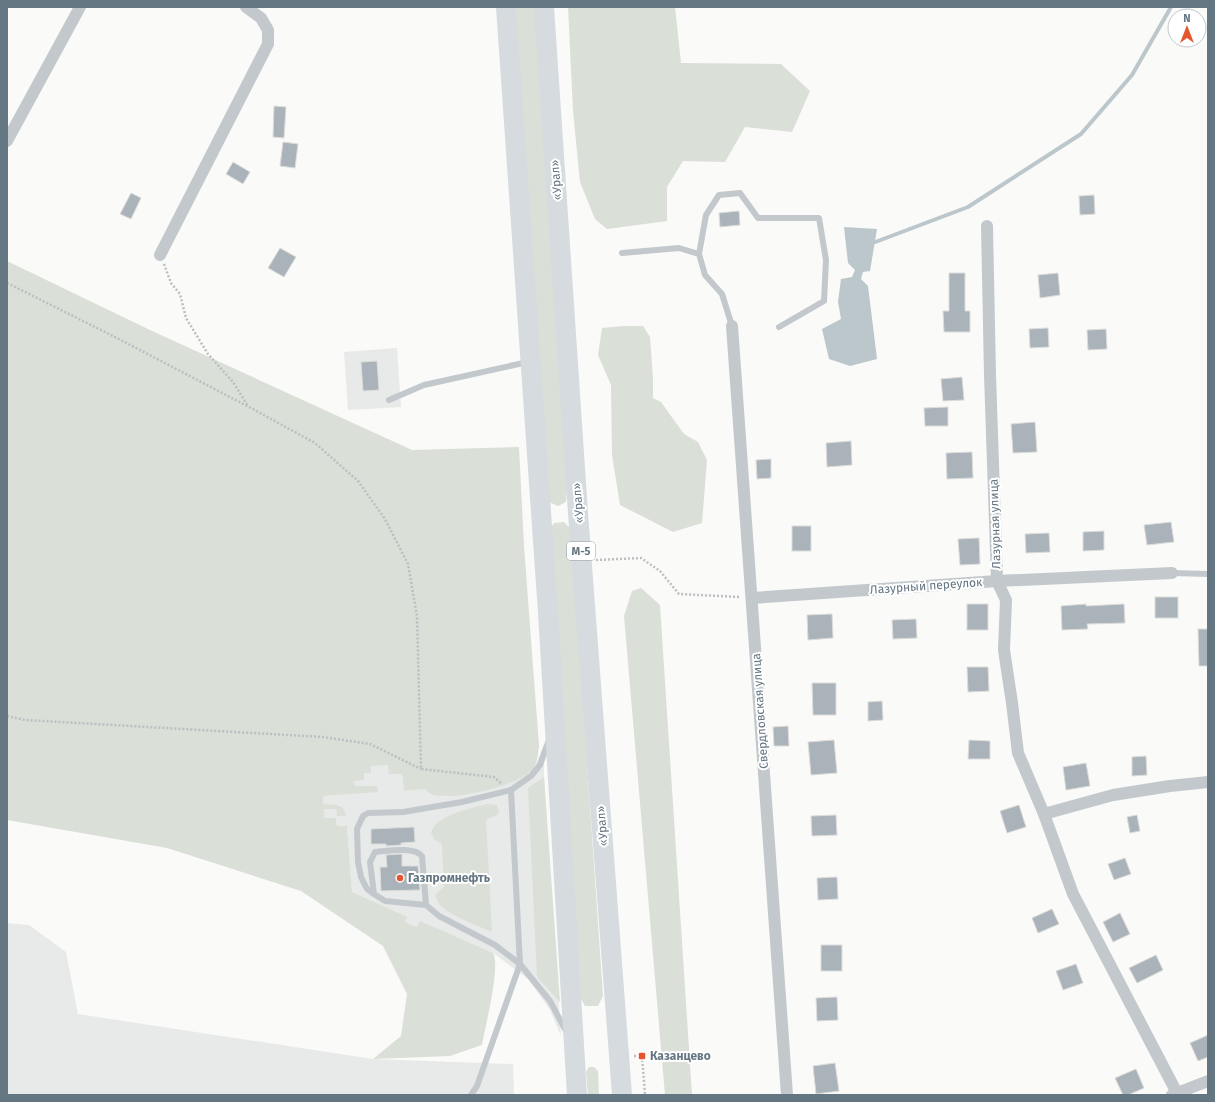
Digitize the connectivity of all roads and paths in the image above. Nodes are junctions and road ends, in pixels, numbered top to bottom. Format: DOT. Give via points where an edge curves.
graph roads {
  1 [pos="80,7"];
  2 [pos="246,7"];
  3 [pos="506,7"];
  4 [pos="544,7"];
  5 [pos="7,141"];
  6 [pos="987,226"];
  7 [pos="622,253"];
  8 [pos="700,254"];
  9 [pos="160,255"];
  10 [pos="7,283"];
  11 [pos="732,326"];
  12 [pos="780,327"];
  13 [pos="530,361"];
  14 [pos="389,400"];
  15 [pos="249,406"];
  16 [pos="582,561"];
  17 [pos="1172,573"];
  18 [pos="1208,574"];
  19 [pos="997,581"];
  20 [pos="752,598"];
  21 [pos="7,716"];
  22 [pos="554,723"];
  23 [pos="421,769"];
  24 [pos="1208,782"];
  25 [pos="510,790"];
  26 [pos="1044,814"];
  27 [pos="374,894"];
  28 [pos="426,905"];
  29 [pos="520,964"];
  30 [pos="619,1055"];
  31 [pos="575,1068"];
  32 [pos="1208,1081"];
  33 [pos="1175,1094"];
  34 [pos="471,1095"];
  35 [pos="577,1095"];
  36 [pos="622,1095"];
  37 [pos="645,1095"];
  38 [pos="787,1095"];
  1 -- 5 [label="street"];
  2 -- 9 [label="street" via="261,18 268,30 268,44"];
  3 -- 13 [label="main road"];
  4 -- 16 [label="main road, «Урал» / М-5"];
  6 -- 19 [label="street, Лазурная улица"];
  7 -- 8 [label="lane" via="679,248"];
  8 -- 11 [label="lane" via="705,275 722,294"];
  8 -- 12 [label="lane" via="706,215 719,195 740,193 758,218 819,218 826,260 824,301"];
  9 -- 15 [label="path" via="180,294 186,318 208,354 233,382"];
  10 -- 15 [label="path"];
  11 -- 20 [label="street, Свердловская улица"];
  13 -- 14 [label="lane" via="424,385"];
  13 -- 22 [label="main road"];
  15 -- 23 [label="path" via="315,443 358,481 385,519 408,564 417,616"];
  16 -- 20 [label="path" via="641,558 660,571 679,594"];
  16 -- 30 [label="main road, «Урал» / М-5"];
  17 -- 18 [label="lane"];
  17 -- 19 [label="street, Лазурный переулок"];
  19 -- 20 [label="street, Лазурный переулок"];
  19 -- 26 [label="street, Лазурная улица" via="1006,600 1004,650 1018,753"];
  20 -- 38 [label="street, Свердловская улица"];
  21 -- 23 [label="path" via="25,720 323,737 370,744"];
  22 -- 25 [label="lane" via="540,765 531,776"];
  22 -- 31 [label="main road"];
  23 -- 25 [label="path" via="494,777"];
  24 -- 26 [label="street" via="1113,795"];
  25 -- 27 [label="lane" via="462,802 403,812 368,813 363,816 357,829 358,862 361,877 367,889"];
  25 -- 29 [label="lane"];
  26 -- 33 [label="street, Лазурная улица" via="1073,894"];
  27 -- 28 [label="lane" via="385,901"];
  27 -- 28 [label="lane" via="370,862 375,852 412,850 422,856"];
  28 -- 29 [label="lane" via="439,916 495,945"];
  29 -- 31 [label="lane" via="550,1001 567,1034"];
  29 -- 34 [label="lane" via="477,1086"];
  30 -- 36 [label="main road, «Урал» / М-5"];
  30 -- 37 [label="path" via="642,1056"];
  31 -- 35 [label="main road"];
  32 -- 33 [label="street"];
}
